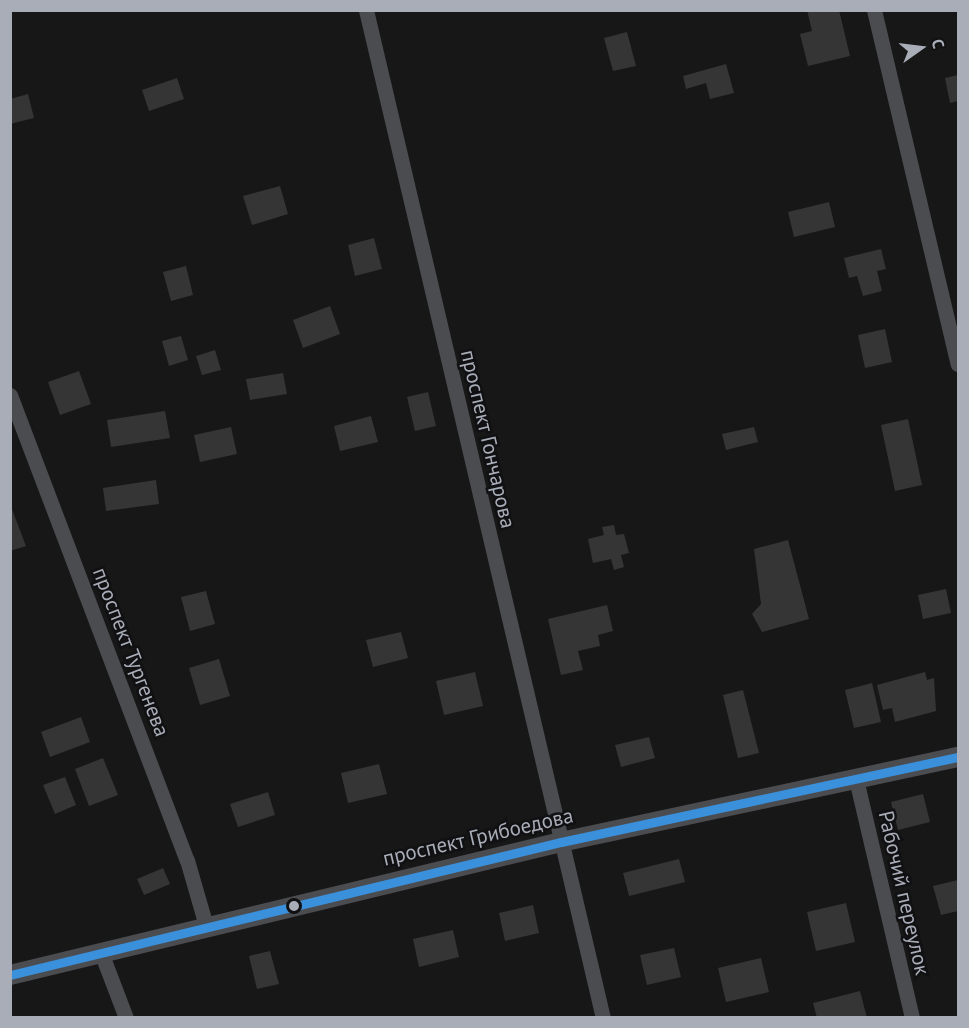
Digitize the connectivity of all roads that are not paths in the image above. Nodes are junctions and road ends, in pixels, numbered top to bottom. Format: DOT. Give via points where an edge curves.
graph roads {
  1 [pos="366,10"];
  2 [pos="874,10"];
  3 [pos="958,364"];
  4 [pos="10,395"];
  5 [pos="958,757"];
  6 [pos="856,779"];
  7 [pos="561,842"];
  8 [pos="206,926"];
  9 [pos="102,955"];
  10 [pos="10,975"];
  11 [pos="126,1017"];
  12 [pos="603,1017"];
  13 [pos="912,1017"];
  1 -- 7 [label="street, проспект Гончарова"];
  2 -- 3 [label="street"];
  4 -- 8 [label="street, проспект Тургенева" via="187,860"];
  5 -- 6 [label="street, проспект Грибоедова"];
  6 -- 7 [label="street, проспект Грибоедова"];
  6 -- 13 [label="street, Рабочий переулок"];
  7 -- 8 [label="street, проспект Грибоедова"];
  7 -- 12 [label="street, проспект Гончарова"];
  8 -- 9 [label="street, проспект Грибоедова"];
  9 -- 10 [label="street, проспект Грибоедова"];
  9 -- 11 [label="street"];
}
